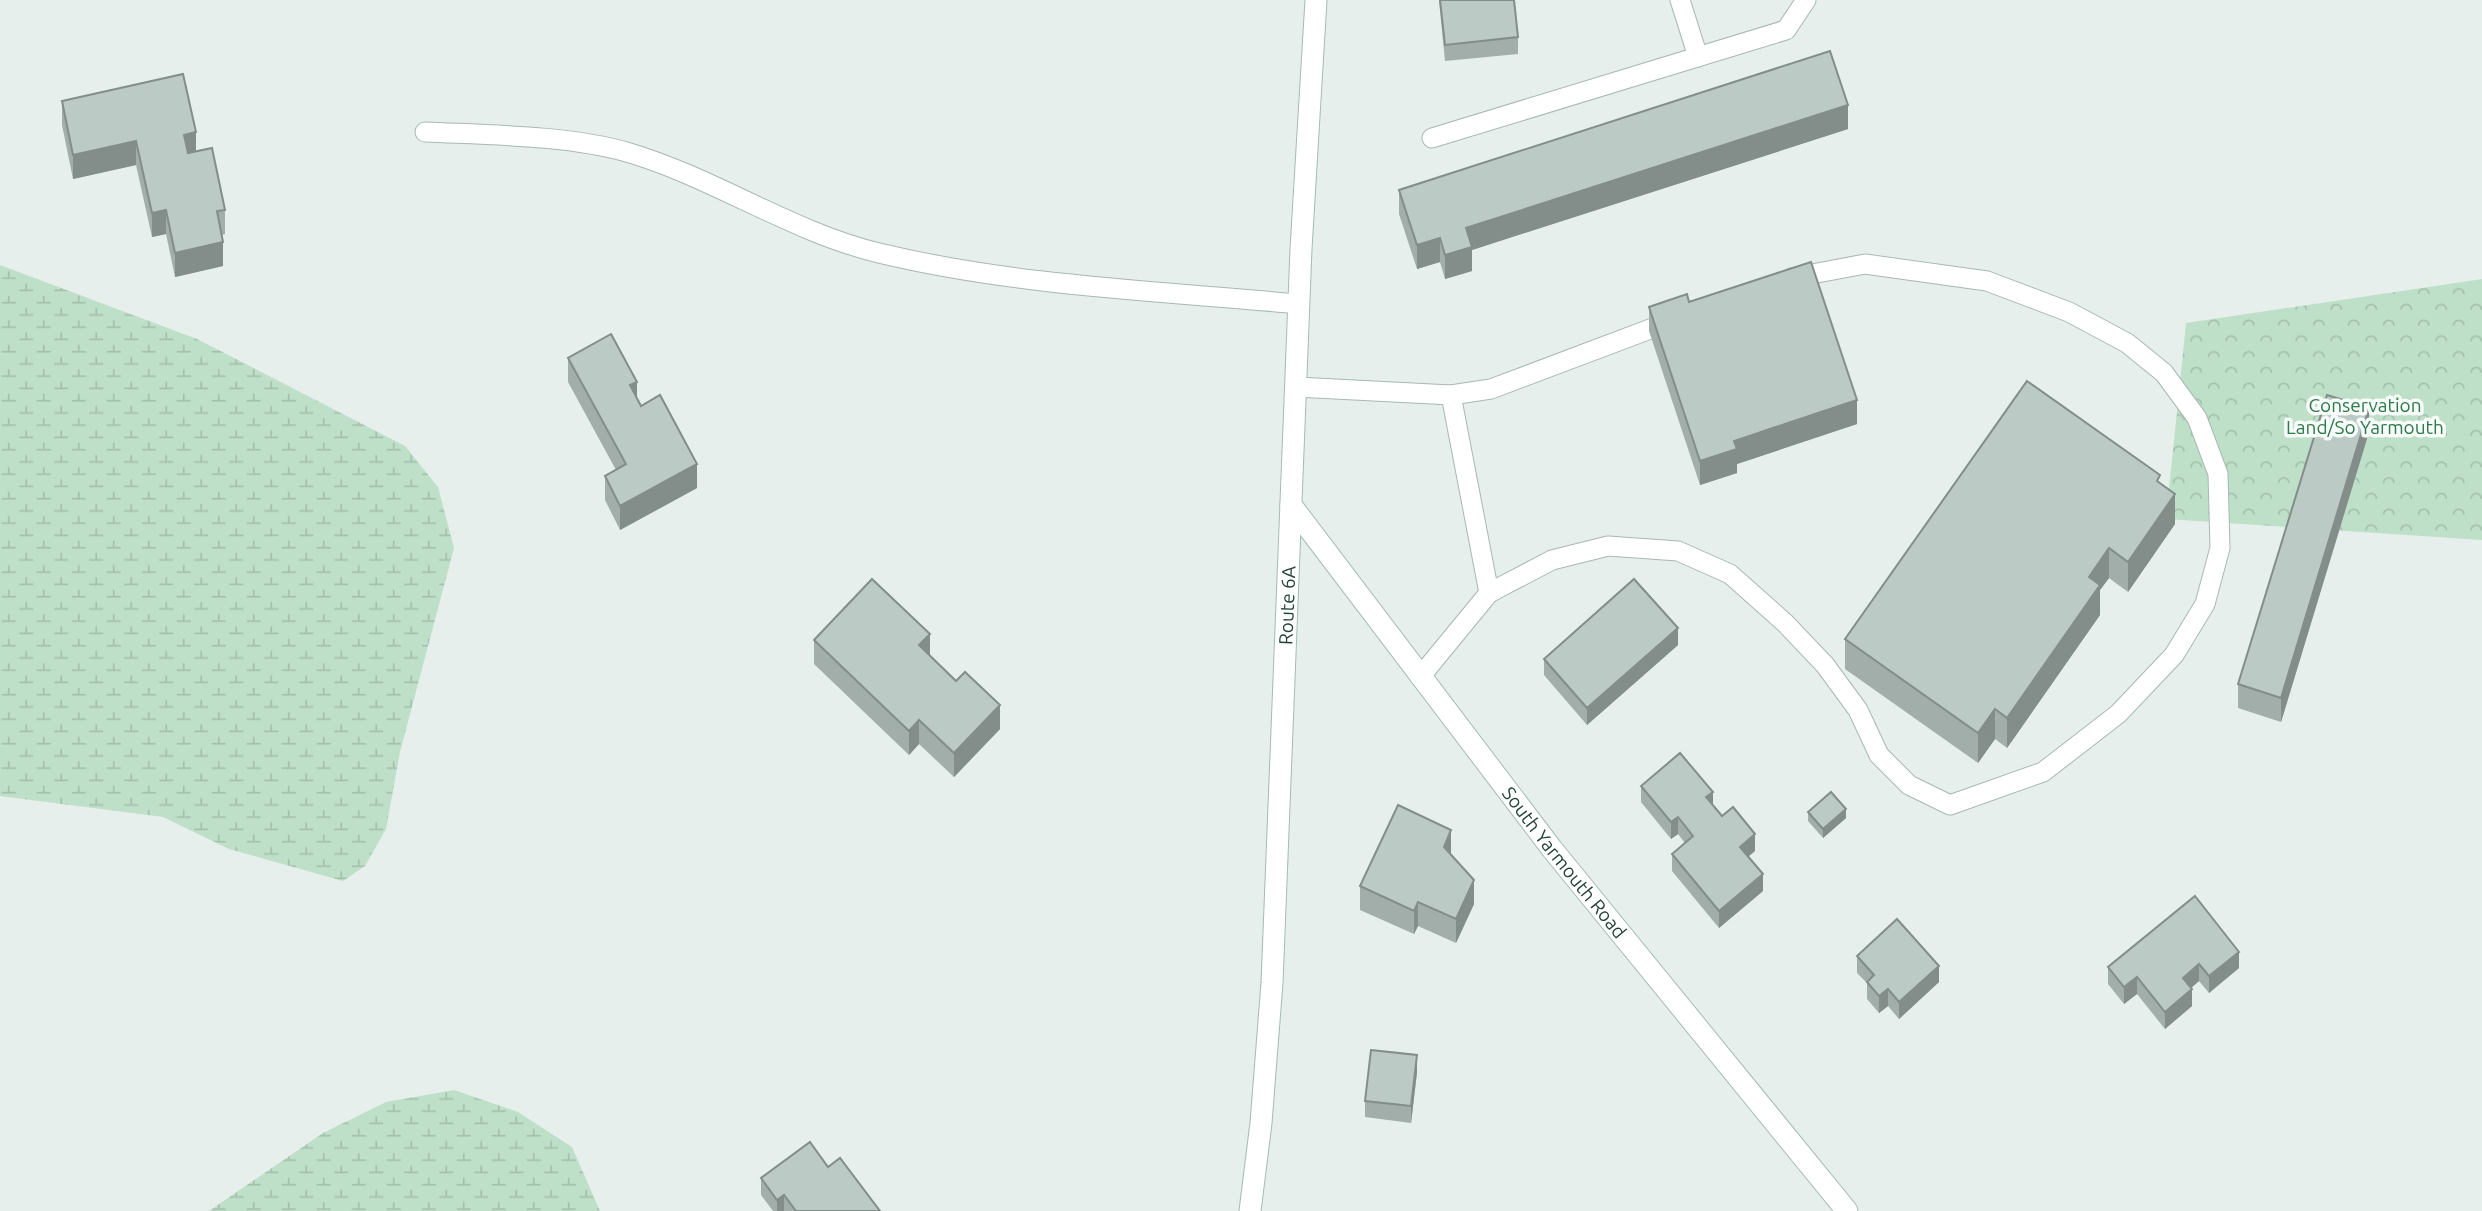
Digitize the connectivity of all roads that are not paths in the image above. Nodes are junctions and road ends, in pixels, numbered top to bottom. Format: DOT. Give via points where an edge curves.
graph roads {
  1 [pos="1316,0"];
  2 [pos="1680,0"];
  3 [pos="1806,0"];
  4 [pos="1698,57"];
  5 [pos="425,132"];
  6 [pos="1432,138"];
  7 [pos="1777,283"];
  8 [pos="1299,304"];
  9 [pos="1689,314"];
  10 [pos="1296,387"];
  11 [pos="1451,396"];
  12 [pos="1291,505"];
  13 [pos="1489,593"];
  14 [pos="1420,677"];
  15 [pos="1250,1211"];
  16 [pos="1847,1211"];
  1 -- 8 [label="main road, Route 6A"];
  2 -- 4 [label="lane"];
  3 -- 4 [label="lane" via="1786,30"];
  4 -- 6 [label="lane"];
  5 -- 8 [label="lane" via="530,137 628,152 710,182 818,235 962,270"];
  7 -- 13 [label="lane" via="1802,274 1865,264 1987,281 2068,312 2127,343 2164,373 2197,418 2218,474 2220,548 2205,604 2174,655 2118,714 2043,772 1950,804 1909,785 1879,755 1858,710 1825,665 1730,574 1678,551 1608,546 1552,560"];
  8 -- 10 [label="main road, Route 6A"];
  9 -- 11 [label="lane" via="1491,389"];
  10 -- 11 [label="lane"];
  10 -- 12 [label="main road, Route 6A"];
  11 -- 13 [label="lane"];
  12 -- 14 [label="main road, South Yarmouth Road"];
  12 -- 15 [label="main road, Route 6A" via="1272,983"];
  13 -- 14 [label="lane"];
  14 -- 16 [label="main road, South Yarmouth Road" via="1552,849"];
}
